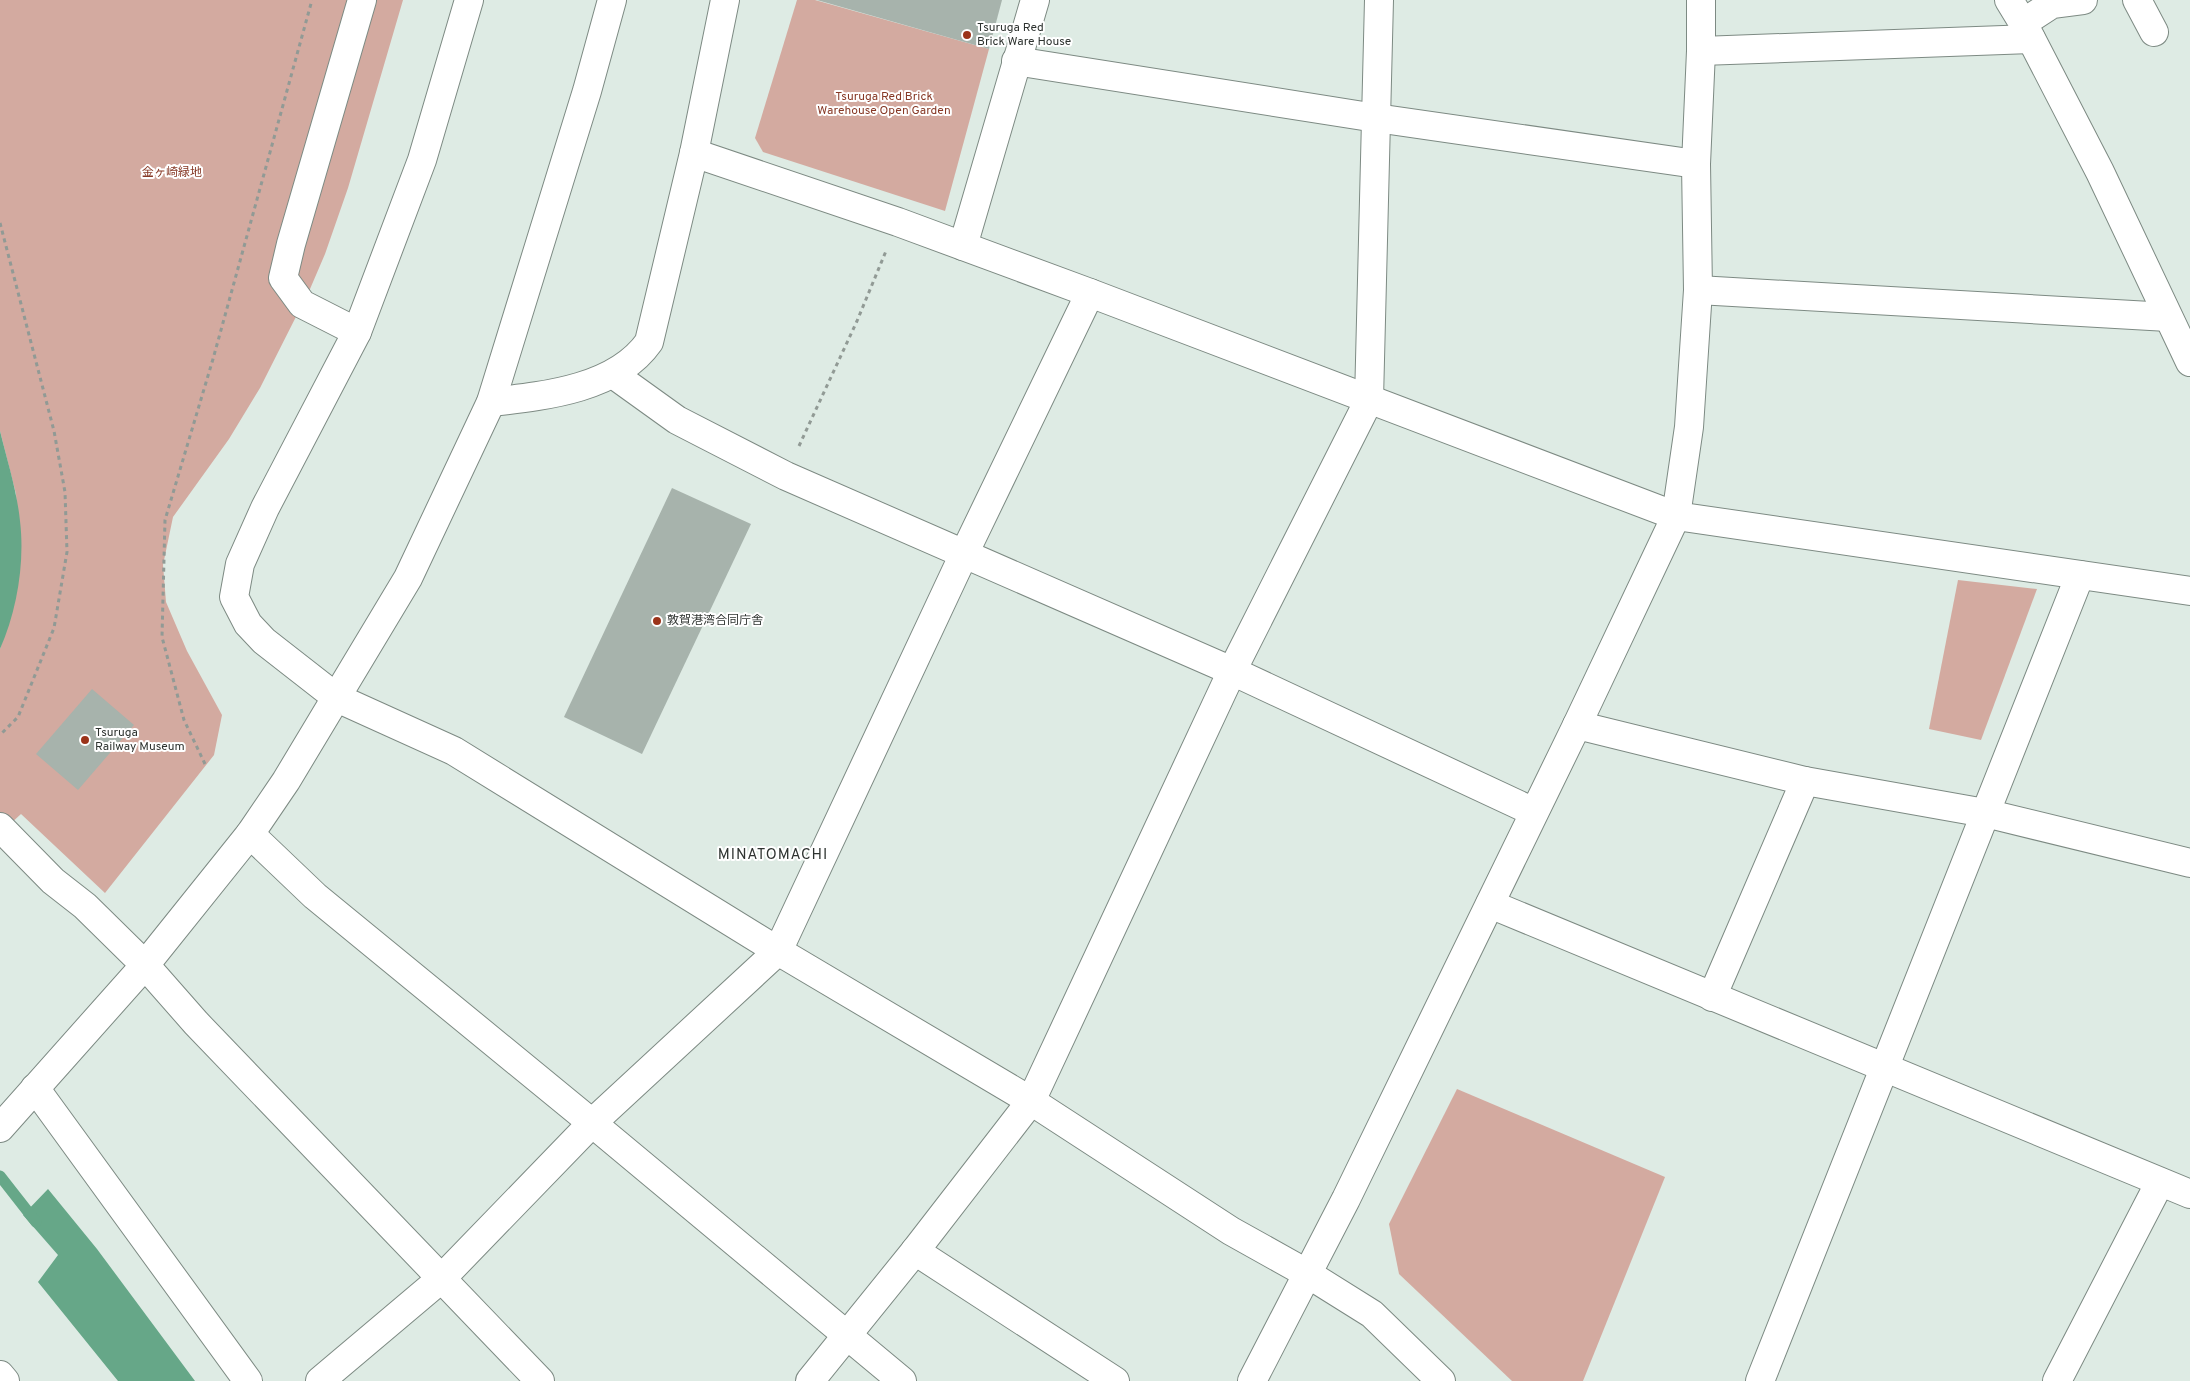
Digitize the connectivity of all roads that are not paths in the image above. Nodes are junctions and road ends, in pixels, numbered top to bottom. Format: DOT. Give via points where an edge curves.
graph roads {
  1 [pos="362,0"];
  2 [pos="469,0"];
  3 [pos="612,0"];
  4 [pos="725,0"];
  5 [pos="1035,0"];
  6 [pos="1379,0"];
  7 [pos="1701,0"];
  8 [pos="2009,0"];
  9 [pos="2083,0"];
  10 [pos="2137,0"];
  11 [pos="2027,31"];
  12 [pos="2154,32"];
  13 [pos="1701,50"];
  14 [pos="1016,61"];
  15 [pos="1376,118"];
  16 [pos="694,153"];
  17 [pos="1696,164"];
  18 [pos="963,246"];
  19 [pos="1698,290"];
  20 [pos="1090,293"];
  21 [pos="2168,317"];
  22 [pos="357,332"];
  23 [pos="2190,362"];
  24 [pos="613,374"];
  25 [pos="1369,400"];
  26 [pos="491,402"];
  27 [pos="1676,516"];
  28 [pos="964,554"];
  29 [pos="2080,575"];
  30 [pos="2190,591"];
  31 [pos="1232,671"];
  32 [pos="337,698"];
  33 [pos="1577,725"];
  34 [pos="1805,781"];
  35 [pos="1534,812"];
  36 [pos="1984,813"];
  37 [pos="0,827"];
  38 [pos="250,834"];
  39 [pos="2190,863"];
  40 [pos="1490,904"];
  41 [pos="778,951"];
  42 [pos="145,965"];
  43 [pos="1712,997"];
  44 [pos="1886,1068"];
  45 [pos="30,1095"];
  46 [pos="1031,1101"];
  47 [pos="592,1123"];
  48 [pos="0,1128"];
  49 [pos="2160,1182"];
  50 [pos="2190,1194"];
  51 [pos="915,1250"];
  52 [pos="1308,1274"];
  53 [pos="442,1278"];
  54 [pos="846,1335"];
  55 [pos="0,1375"];
  56 [pos="5,1381"];
  57 [pos="248,1381"];
  58 [pos="320,1381"];
  59 [pos="540,1381"];
  60 [pos="810,1381"];
  61 [pos="902,1381"];
  62 [pos="1115,1381"];
  63 [pos="1252,1381"];
  64 [pos="1441,1381"];
  65 [pos="1760,1381"];
  66 [pos="2057,1381"];
  1 -- 22 [label="street" via="283,278 302,304"];
  2 -- 22 [label="street" via="422,160"];
  3 -- 26 [label="street"];
  4 -- 16 [label="street"];
  5 -- 14 [label="street"];
  6 -- 15 [label="street"];
  7 -- 13 [label="street"];
  8 -- 11 [label="street"];
  9 -- 11 [label="street" via="2052,4"];
  10 -- 12 [label="street"];
  11 -- 13 [label="street"];
  11 -- 21 [label="street" via="2100,172"];
  13 -- 17 [label="street"];
  14 -- 15 [label="street"];
  14 -- 18 [label="street"];
  15 -- 17 [label="street"];
  15 -- 25 [label="street"];
  16 -- 18 [label="street"];
  16 -- 24 [label="street" via="649,342 641,353"];
  17 -- 19 [label="street"];
  18 -- 20 [label="street"];
  19 -- 21 [label="street"];
  19 -- 27 [label="street" via="1689,427"];
  20 -- 25 [label="street"];
  20 -- 28 [label="street"];
  21 -- 23 [label="street"];
  22 -- 32 [label="street" via="262,516 240,564 234,597 248,624 264,641"];
  24 -- 26 [label="street" via="551,395"];
  24 -- 28 [label="street" via="677,420 786,476"];
  25 -- 27 [label="street"];
  25 -- 31 [label="street"];
  26 -- 32 [label="street" via="408,578"];
  27 -- 29 [label="street"];
  27 -- 33 [label="street"];
  28 -- 31 [label="street"];
  28 -- 41 [label="street"];
  29 -- 30 [label="street"];
  29 -- 36 [label="street"];
  31 -- 35 [label="street"];
  31 -- 46 [label="street"];
  32 -- 38 [label="street"];
  32 -- 41 [label="street" via="454,751"];
  33 -- 34 [label="street"];
  33 -- 35 [label="street"];
  34 -- 36 [label="street"];
  34 -- 43 [label="street"];
  35 -- 40 [label="street"];
  36 -- 39 [label="street"];
  36 -- 44 [label="street"];
  37 -- 42 [label="street" via="53,881 86,906"];
  38 -- 42 [label="street"];
  38 -- 47 [label="street" via="315,896"];
  40 -- 43 [label="street"];
  40 -- 52 [label="street"];
  41 -- 46 [label="street"];
  41 -- 47 [label="street"];
  42 -- 45 [label="street"];
  42 -- 53 [label="street" via="196,1023"];
  43 -- 44 [label="street"];
  44 -- 49 [label="street"];
  44 -- 65 [label="street"];
  45 -- 48 [label="street"];
  45 -- 57 [label="street"];
  46 -- 51 [label="street"];
  46 -- 52 [label="street" via="1231,1231"];
  47 -- 53 [label="street"];
  47 -- 54 [label="street"];
  49 -- 50 [label="street"];
  49 -- 66 [label="street"];
  51 -- 54 [label="street"];
  51 -- 62 [label="street"];
  52 -- 63 [label="street"];
  52 -- 64 [label="street" via="1372,1314"];
  53 -- 58 [label="street"];
  53 -- 59 [label="street"];
  54 -- 60 [label="street"];
  54 -- 61 [label="street"];
  55 -- 56 [label="street"];
}
